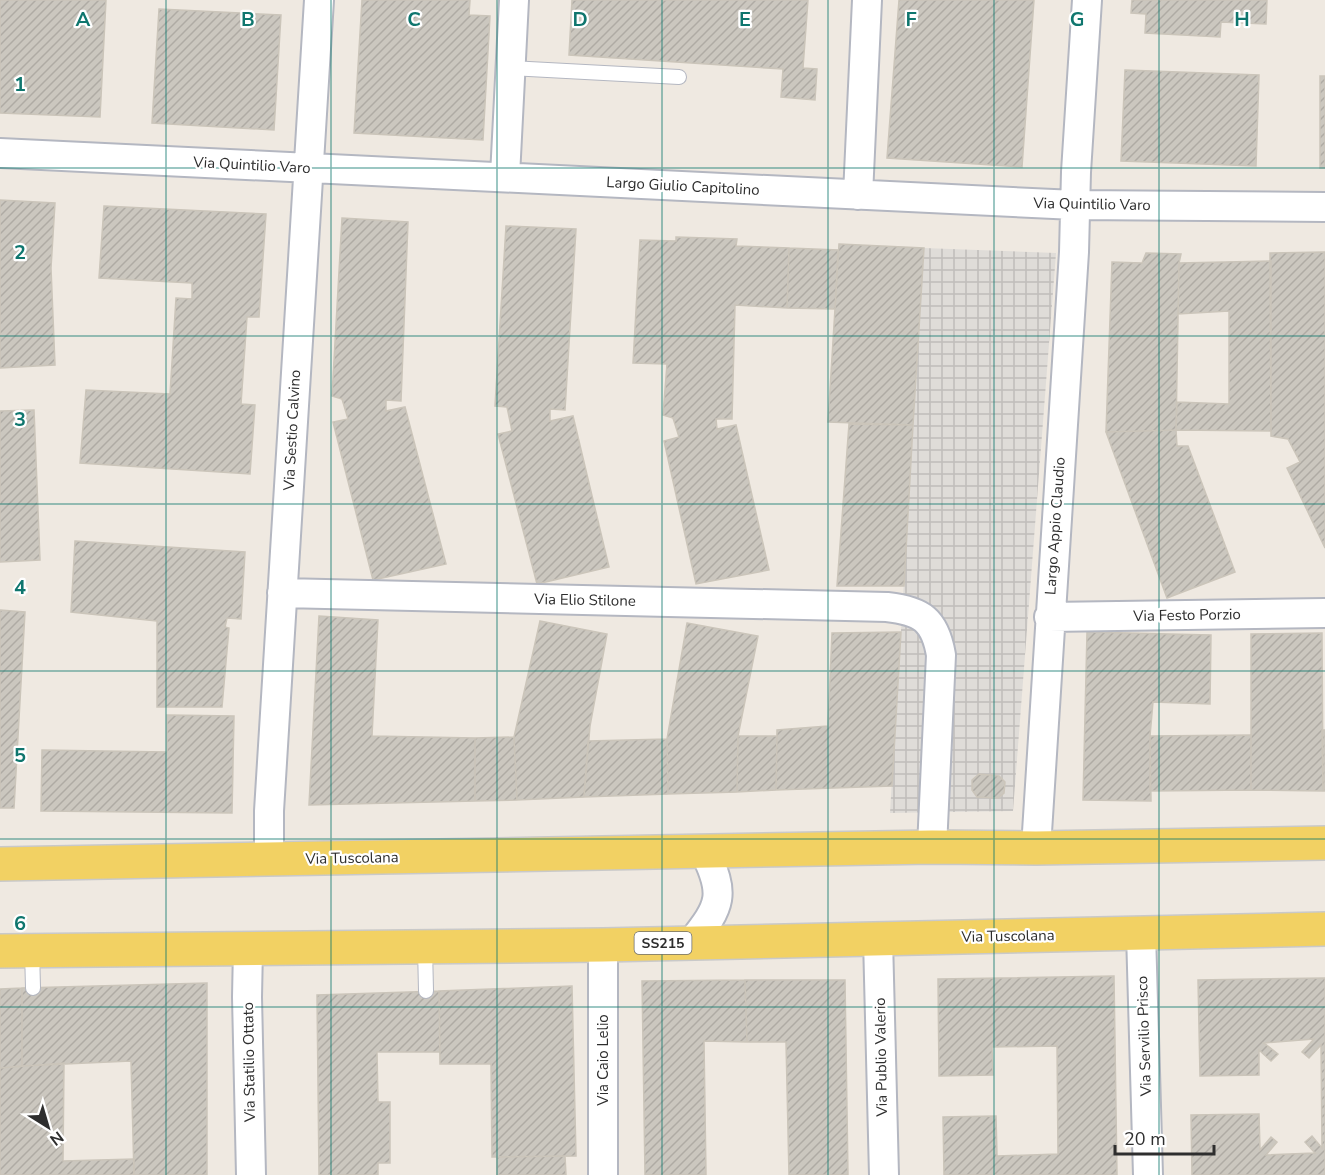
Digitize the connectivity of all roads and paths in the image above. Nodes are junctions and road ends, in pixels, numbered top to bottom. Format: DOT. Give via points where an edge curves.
graph roads {
  1 [pos="319,0"];
  2 [pos="514,0"];
  3 [pos="867,0"];
  4 [pos="1087,0"];
  5 [pos="510,64"];
  6 [pos="679,77"];
  7 [pos="0,153"];
  8 [pos="308,168"];
  9 [pos="505,176"];
  10 [pos="858,195"];
  11 [pos="1075,205"];
  12 [pos="1325,207"];
  13 [pos="282,592"];
  14 [pos="1325,613"];
  15 [pos="1049,617"];
  16 [pos="1325,843"];
  17 [pos="932,847"];
  18 [pos="1035,848"];
  19 [pos="704,851"];
  20 [pos="269,860"];
  21 [pos="0,864"];
  22 [pos="1325,929"];
  23 [pos="1141,933"];
  24 [pos="878,939"];
  25 [pos="692,942"];
  26 [pos="603,945"];
  27 [pos="425,947"];
  28 [pos="248,948"];
  29 [pos="32,950"];
  30 [pos="0,951"];
  31 [pos="33,988"];
  32 [pos="426,991"];
  33 [pos="251,1175"];
  34 [pos="603,1175"];
  35 [pos="884,1175"];
  36 [pos="1148,1175"];
  1 -- 8 [label="street, Via Sestio Calvino"];
  2 -- 5 [label="street"];
  3 -- 10 [label="street"];
  4 -- 11 [label="street, Largo Appio Claudio"];
  5 -- 6 [label="lane"];
  5 -- 9 [label="street"];
  7 -- 8 [label="street, Via Quintilio Varo"];
  8 -- 9 [label="street, Via Quintilio Varo"];
  8 -- 13 [label="street, Via Sestio Calvino"];
  9 -- 10 [label="street, Largo Giulio Capitolino"];
  10 -- 11 [label="street, Via Quintilio Varo"];
  11 -- 12 [label="street, Via Quintilio Varo"];
  11 -- 15 [label="street, Largo Appio Claudio"];
  13 -- 17 [label="street, Via Elio Stilone" via="887,607 915,612 936,631 941,669"];
  13 -- 20 [label="street, Via Sestio Calvino"];
  14 -- 15 [label="street, Via Festo Porzio"];
  15 -- 18 [label="street, Largo Appio Claudio"];
  16 -- 18 [label="main road, Via Tuscolana"];
  17 -- 18 [label="main road, Via Tuscolana"];
  17 -- 19 [label="main road, Via Tuscolana"];
  19 -- 20 [label="main road, Via Tuscolana"];
  19 -- 25 [label="street" via="717,878 718,900"];
  20 -- 21 [label="main road, Via Tuscolana"];
  22 -- 23 [label="main road, Via Tuscolana / SS215"];
  23 -- 24 [label="main road, Via Tuscolana / SS215"];
  23 -- 36 [label="street, Via Servilio Prisco"];
  24 -- 25 [label="main road, Via Tuscolana / SS215"];
  24 -- 35 [label="street, Via Publio Valerio"];
  25 -- 26 [label="main road, Via Tuscolana / SS215"];
  26 -- 27 [label="main road, Via Tuscolana / SS215"];
  26 -- 34 [label="street, Via Caio Lelio"];
  27 -- 28 [label="main road, Via Tuscolana / SS215"];
  27 -- 32 [label="lane"];
  28 -- 29 [label="main road, Via Tuscolana / SS215"];
  28 -- 33 [label="street, Via Statilio Ottato"];
  29 -- 30 [label="main road, Via Tuscolana / SS215"];
  29 -- 31 [label="lane"];
}
